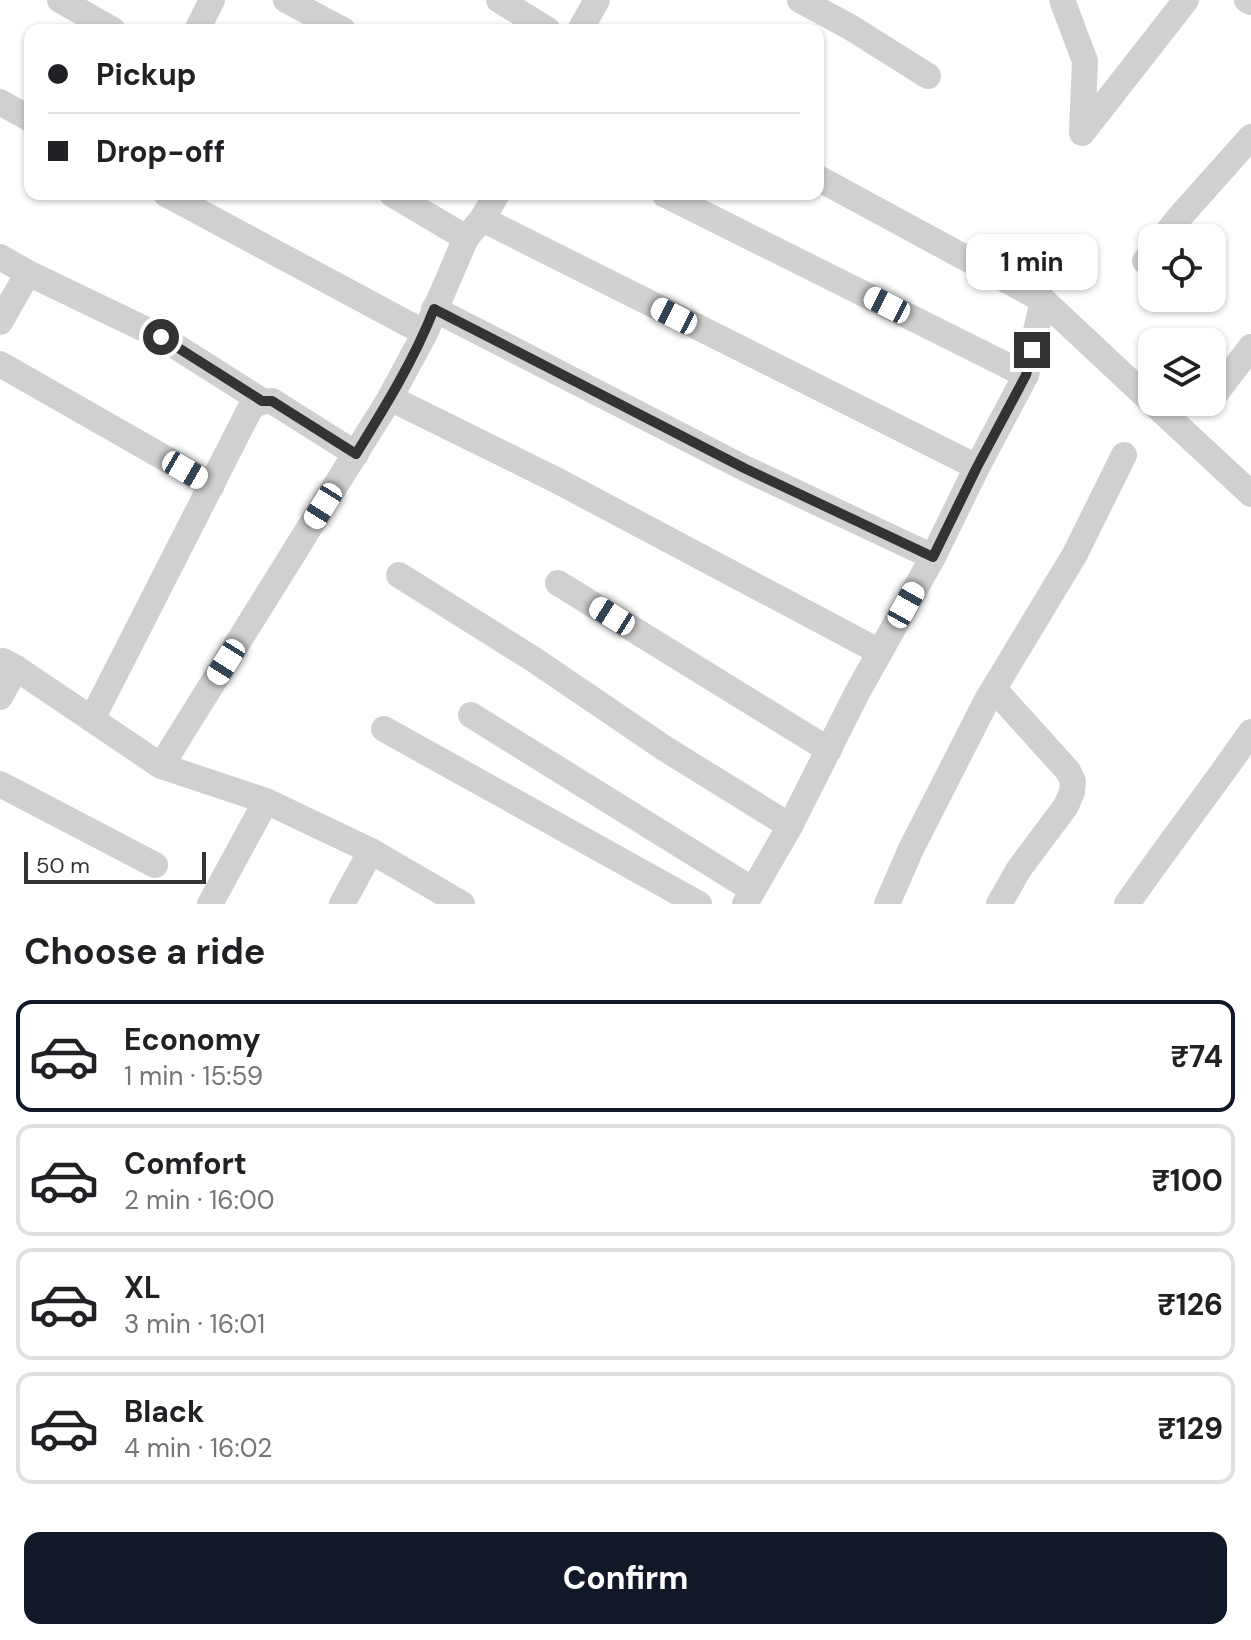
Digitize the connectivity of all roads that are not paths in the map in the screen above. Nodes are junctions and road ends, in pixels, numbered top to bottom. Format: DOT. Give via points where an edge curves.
graph roads {
  1 [pos="60,0"];
  2 [pos="212,0"];
  3 [pos="286,0"];
  4 [pos="499,0"];
  5 [pos="597,0"];
  6 [pos="800,0"];
  7 [pos="1062,0"];
  8 [pos="1186,0"];
  9 [pos="102,24"];
  10 [pos="200,24"];
  11 [pos="332,24"];
  12 [pos="538,24"];
  13 [pos="583,24"];
  14 [pos="928,76"];
  15 [pos="0,102"];
  16 [pos="24,116"];
  17 [pos="1251,137"];
  18 [pos="824,181"];
  19 [pos="178,200"];
  20 [pos="406,200"];
  21 [pos="493,200"];
  22 [pos="676,200"];
  23 [pos="1174,224"];
  24 [pos="474,229"];
  25 [pos="0,257"];
  26 [pos="28,273"];
  27 [pos="1043,300"];
  28 [pos="429,321"];
  29 [pos="0,322"];
  30 [pos="1251,347"];
  31 [pos="0,364"];
  32 [pos="1026,375"];
  33 [pos="1226,379"];
  34 [pos="1138,389"];
  35 [pos="390,398"];
  36 [pos="262,401"];
  37 [pos="1167,416"];
  38 [pos="1198,416"];
  39 [pos="1185,433"];
  40 [pos="356,454"];
  41 [pos="1124,455"];
  42 [pos="977,467"];
  43 [pos="212,485"];
  44 [pos="1251,494"];
  45 [pos="933,557"];
  46 [pos="399,575"];
  47 [pos="558,583"];
  48 [pos="880,652"];
  49 [pos="8,664"];
  50 [pos="994,689"];
  51 [pos="0,697"];
  52 [pos="471,715"];
  53 [pos="92,719"];
  54 [pos="384,729"];
  55 [pos="1251,732"];
  56 [pos="829,750"];
  57 [pos="161,766"];
  58 [pos="0,784"];
  59 [pos="266,801"];
  60 [pos="790,826"];
  61 [pos="371,851"];
  62 [pos="155,865"];
  63 [pos="749,897"];
  64 [pos="210,904"];
  65 [pos="342,904"];
  66 [pos="462,904"];
  67 [pos="699,904"];
  68 [pos="887,904"];
  69 [pos="999,904"];
  70 [pos="1127,904"];
  1 -- 9 [label="street"];
  2 -- 10 [label="street"];
  3 -- 11 [label="street"];
  4 -- 12 [label="street"];
  5 -- 13 [label="street"];
  6 -- 14 [label="street"];
  7 -- 8 [label="street" via="1085,61 1082,133"];
  15 -- 16 [label="street"];
  17 -- 23 [label="street"];
  18 -- 27 [label="street"];
  19 -- 28 [label="street"];
  20 -- 24 [label="street"];
  21 -- 24 [label="street"];
  22 -- 32 [label="street"];
  24 -- 28 [label="street"];
  24 -- 42 [label="street"];
  25 -- 26 [label="street"];
  26 -- 29 [label="street"];
  26 -- 36 [label="street" via="161,337"];
  27 -- 32 [label="street"];
  27 -- 34 [label="street"];
  28 -- 35 [label="street"];
  28 -- 45 [label="street"];
  30 -- 33 [label="street"];
  31 -- 43 [label="street"];
  32 -- 42 [label="street"];
  35 -- 40 [label="street"];
  35 -- 48 [label="street"];
  36 -- 40 [label="street" via="272,401"];
  36 -- 43 [label="street" via="250,409"];
  37 -- 39 [label="street"];
  38 -- 39 [label="street"];
  39 -- 44 [label="street"];
  40 -- 57 [label="street"];
  41 -- 50 [label="street" via="1075,554"];
  42 -- 45 [label="street"];
  43 -- 53 [label="street"];
  45 -- 48 [label="street"];
  46 -- 60 [label="street"];
  47 -- 56 [label="street"];
  48 -- 56 [label="street"];
  49 -- 51 [label="street"];
  49 -- 53 [label="street"];
  50 -- 68 [label="street"];
  50 -- 69 [label="street" via="1073,781 1066,806"];
  52 -- 63 [label="street"];
  53 -- 57 [label="street"];
  54 -- 67 [label="street"];
  55 -- 70 [label="street"];
  56 -- 60 [label="street"];
  57 -- 59 [label="street"];
  58 -- 62 [label="street"];
  59 -- 61 [label="street"];
  59 -- 64 [label="street"];
  60 -- 63 [label="street"];
  61 -- 65 [label="street"];
  61 -- 66 [label="street"];
}
